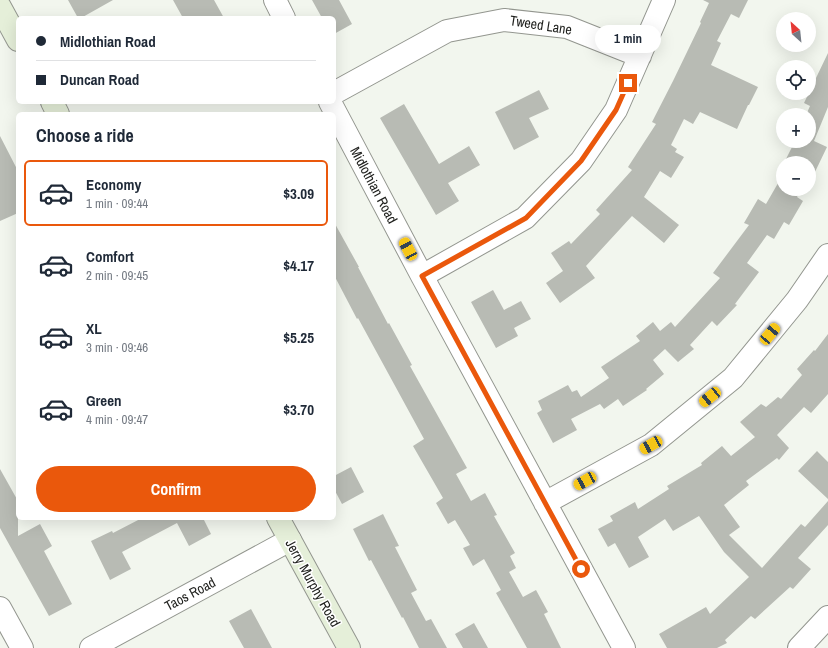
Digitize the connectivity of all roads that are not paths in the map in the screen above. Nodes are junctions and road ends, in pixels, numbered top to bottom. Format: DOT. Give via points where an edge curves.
graph roads {
  1 [pos="274,0"];
  2 [pos="664,0"];
  3 [pos="0,7"];
  4 [pos="283,16"];
  5 [pos="16,36"];
  6 [pos="640,56"];
  7 [pos="336,92"];
  8 [pos="336,113"];
  9 [pos="828,255"];
  10 [pos="422,276"];
  11 [pos="545,503"];
  12 [pos="279,520"];
  13 [pos="290,540"];
  14 [pos="0,608"];
  15 [pos="828,617"];
  16 [pos="22,648"];
  17 [pos="91,648"];
  18 [pos="349,648"];
  19 [pos="624,648"];
  20 [pos="799,648"];
  1 -- 4 [label="street"];
  2 -- 6 [label="street"];
  3 -- 5 [label="street"];
  6 -- 7 [label="street, Tweed Lane" via="567,27 504,20 447,31"];
  6 -- 10 [label="street" via="616,110 581,161 526,218"];
  8 -- 10 [label="street, Midlothian Road"];
  9 -- 11 [label="street" via="797,300 733,378 651,445"];
  10 -- 11 [label="street, Midlothian Road"];
  11 -- 19 [label="street, Midlothian Road"];
  12 -- 13 [label="street, Jerry Murphy Road"];
  13 -- 17 [label="street, Taos Road"];
  13 -- 18 [label="street, Jerry Murphy Road"];
  14 -- 16 [label="street"];
  15 -- 20 [label="street"];
}
